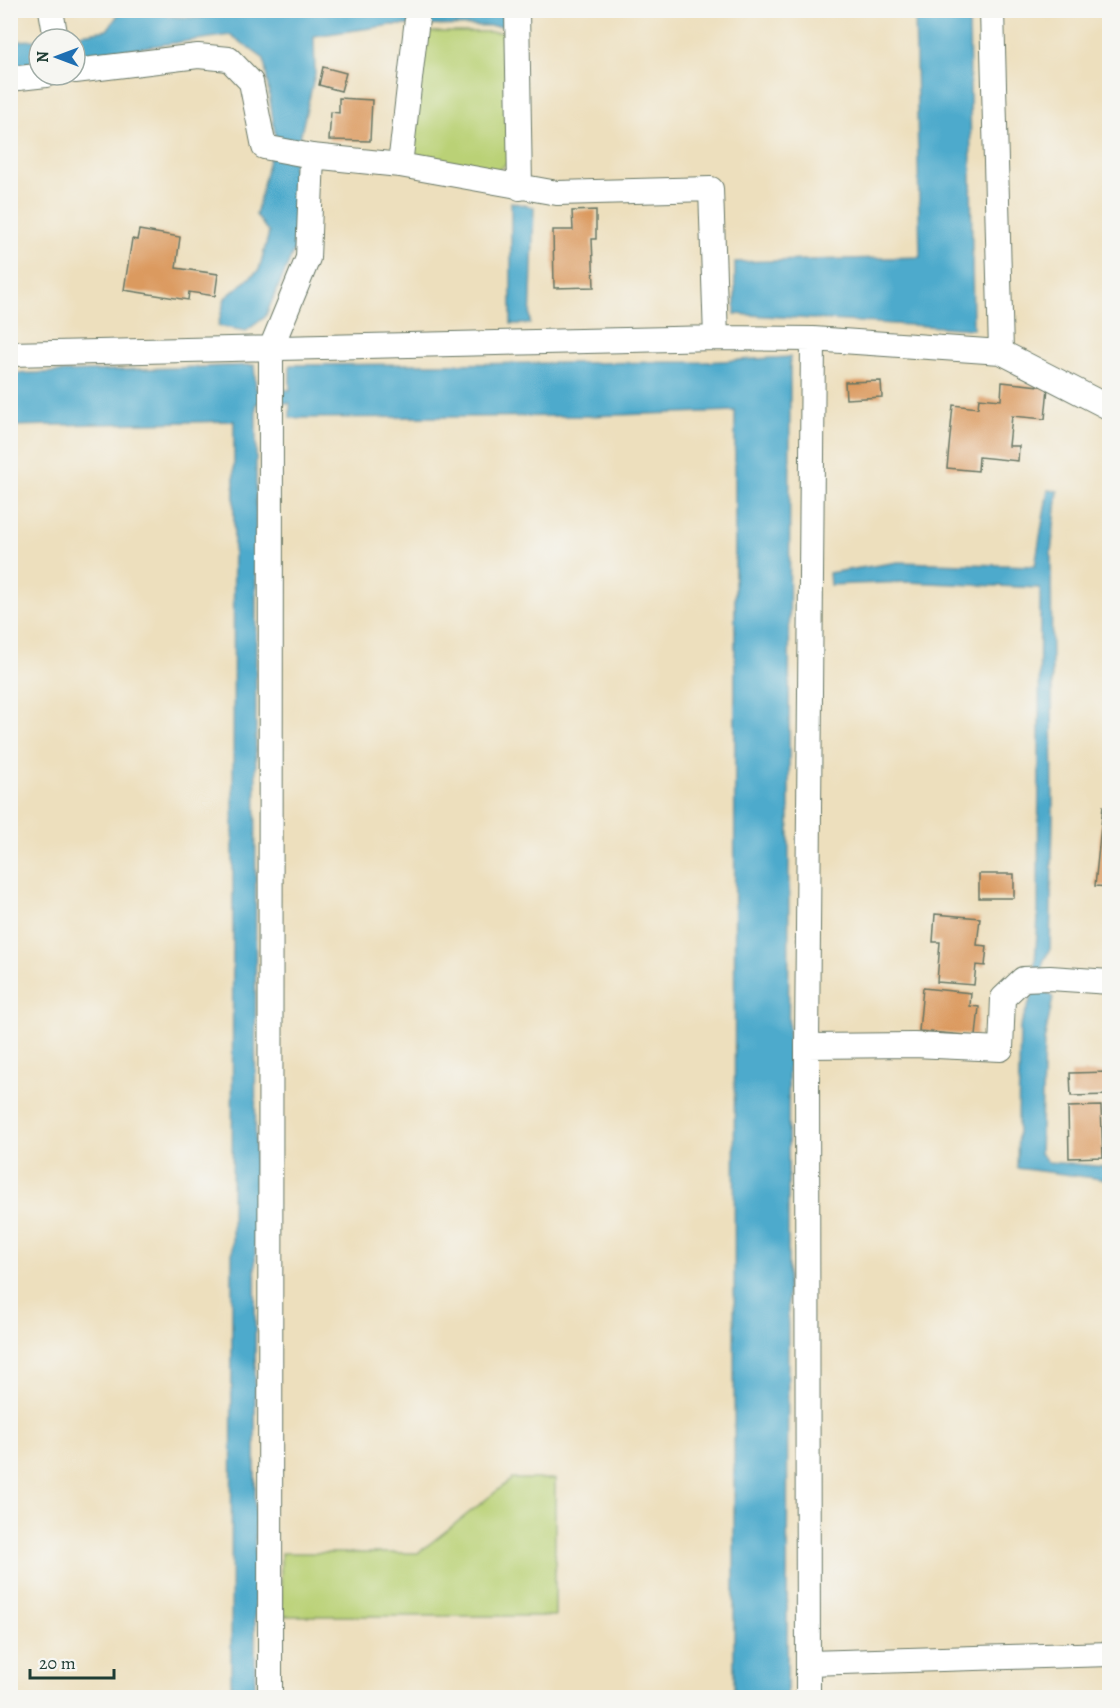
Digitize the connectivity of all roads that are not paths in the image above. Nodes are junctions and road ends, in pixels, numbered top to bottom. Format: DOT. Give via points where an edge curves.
graph roads {
  1 [pos="517,10"];
  2 [pos="992,10"];
  3 [pos="416,21"];
  4 [pos="87,70"];
  5 [pos="27,77"];
  6 [pos="10,79"];
  7 [pos="307,155"];
  8 [pos="400,165"];
  9 [pos="520,188"];
  10 [pos="716,338"];
  11 [pos="813,339"];
  12 [pos="272,348"];
  13 [pos="1000,352"];
  14 [pos="10,354"];
  15 [pos="1110,408"];
  16 [pos="1110,982"];
  17 [pos="807,1046"];
  18 [pos="1110,1654"];
  19 [pos="809,1662"];
  20 [pos="270,1698"];
  21 [pos="808,1698"];
  1 -- 9 [label="street"];
  2 -- 13 [label="street"];
  3 -- 8 [label="street"];
  4 -- 7 [label="street" via="198,56 229,60 251,82 264,147"];
  5 -- 6 [label="street"];
  7 -- 8 [label="street"];
  7 -- 12 [label="street" via="308,258"];
  8 -- 9 [label="street"];
  9 -- 10 [label="street" via="557,193 711,189"];
  10 -- 11 [label="street"];
  10 -- 12 [label="street"];
  11 -- 13 [label="street"];
  11 -- 17 [label="street"];
  12 -- 14 [label="street"];
  12 -- 20 [label="street"];
  13 -- 15 [label="street"];
  16 -- 17 [label="street" via="1023,979 1003,998 1000,1049"];
  17 -- 19 [label="street"];
  18 -- 19 [label="street"];
  19 -- 21 [label="street"];
}
